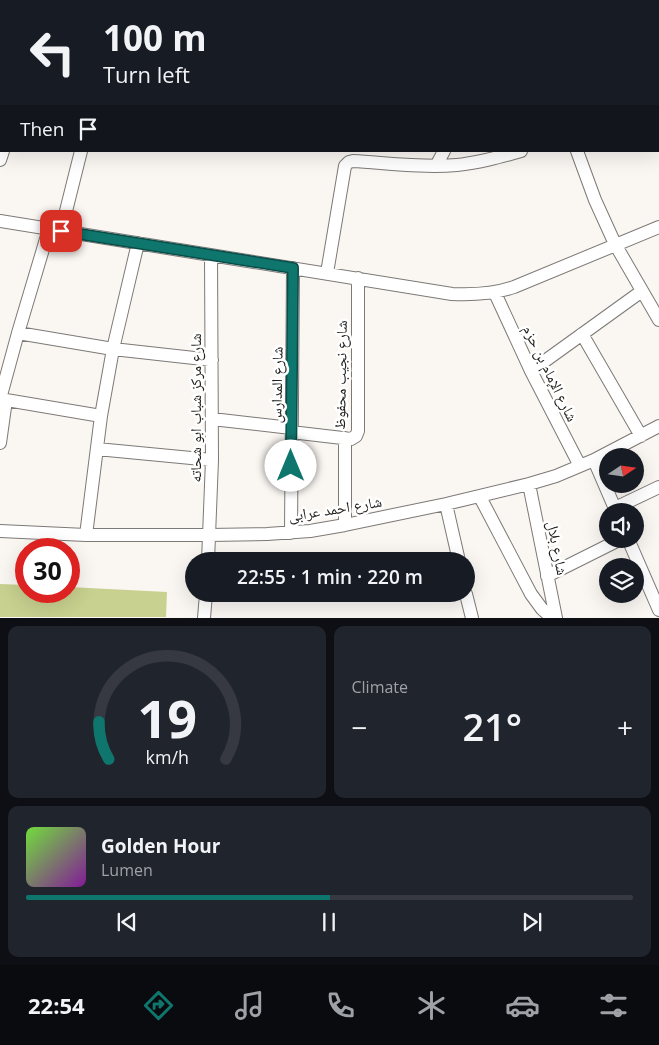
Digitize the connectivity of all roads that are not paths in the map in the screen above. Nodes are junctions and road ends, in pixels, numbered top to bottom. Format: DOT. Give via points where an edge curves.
graph roads {
  1 [pos="81,152"];
  2 [pos="443,152"];
  3 [pos="517,152"];
  4 [pos="581,152"];
  5 [pos="436,166"];
  6 [pos="0,221"];
  7 [pos="659,227"];
  8 [pos="55,230"];
  9 [pos="138,243"];
  10 [pos="615,244"];
  11 [pos="211,255"];
  12 [pos="293,268"];
  13 [pos="327,273"];
  14 [pos="358,278"];
  15 [pos="495,292"];
  16 [pos="642,292"];
  17 [pos="659,320"];
  18 [pos="18,333"];
  19 [pos="582,334"];
  20 [pos="113,349"];
  21 [pos="212,360"];
  22 [pos="531,371"];
  23 [pos="2,399"];
  24 [pos="101,416"];
  25 [pos="212,419"];
  26 [pos="659,426"];
  27 [pos="291,430"];
  28 [pos="641,436"];
  29 [pos="345,438"];
  30 [pos="0,443"];
  31 [pos="98,449"];
  32 [pos="212,460"];
  33 [pos="594,460"];
  34 [pos="580,466"];
  35 [pos="529,484"];
  36 [pos="659,487"];
  37 [pos="480,497"];
  38 [pos="613,503"];
  39 [pos="629,503"];
  40 [pos="446,504"];
  41 [pos="345,525"];
  42 [pos="0,531"];
  43 [pos="290,532"];
  44 [pos="86,535"];
  45 [pos="209,535"];
  46 [pos="603,548"];
  47 [pos="632,548"];
  48 [pos="208,552"];
  49 [pos="457,552"];
  50 [pos="547,576"];
  51 [pos="205,602"];
  52 [pos="468,602"];
  53 [pos="659,610"];
  54 [pos="204,618"];
  55 [pos="472,618"];
  56 [pos="554,618"];
  1 -- 8 [label="street"];
  2 -- 5 [label="street"];
  3 -- 5 [label="street" via="475,163"];
  4 -- 10 [label="street" via="596,200"];
  5 -- 13 [label="street" via="349,162 345,166"];
  6 -- 8 [label="street"];
  7 -- 10 [label="street"];
  8 -- 9 [label="street"];
  8 -- 18 [label="street"];
  9 -- 11 [label="street"];
  9 -- 20 [label="street"];
  10 -- 15 [label="street"];
  10 -- 16 [label="street"];
  11 -- 12 [label="street"];
  11 -- 21 [label="street, شارع مركز شباب ابو شحاته"];
  12 -- 13 [label="street"];
  12 -- 27 [label="street, شارع المدارس"];
  13 -- 14 [label="street"];
  14 -- 15 [label="street" via="452,294"];
  14 -- 29 [label="street, شارع نجيب محفوظ" via="358,431 354,438"];
  15 -- 22 [label="street, شارع الإمام بن حزم"];
  16 -- 17 [label="street"];
  16 -- 19 [label="street"];
  18 -- 20 [label="street"];
  18 -- 23 [label="street"];
  19 -- 22 [label="street"];
  19 -- 28 [label="street"];
  20 -- 21 [label="street"];
  20 -- 24 [label="street"];
  21 -- 25 [label="street, شارع مركز شباب ابو شحاته"];
  22 -- 34 [label="street, شارع الإمام بن حزم"];
  23 -- 24 [label="street"];
  23 -- 30 [label="street"];
  24 -- 31 [label="street"];
  25 -- 27 [label="street, شارع نجيب محفوظ"];
  25 -- 32 [label="street, شارع مركز شباب ابو شحاته"];
  26 -- 28 [label="street, شارع احمد عرابى"];
  27 -- 29 [label="street, شارع نجيب محفوظ"];
  27 -- 43 [label="street, شارع المدارس"];
  28 -- 33 [label="street, شارع احمد عرابى"];
  29 -- 41 [label="street"];
  31 -- 32 [label="street"];
  31 -- 44 [label="street"];
  32 -- 45 [label="street, شارع مركز شباب ابو شحاته"];
  33 -- 34 [label="street, شارع احمد عرابى"];
  33 -- 38 [label="street"];
  34 -- 35 [label="street, شارع احمد عرابى"];
  35 -- 37 [label="street, شارع احمد عرابى"];
  35 -- 50 [label="street, شارع بلال"];
  36 -- 39 [label="street"];
  37 -- 40 [label="street, شارع احمد عرابى"];
  37 -- 56 [label="street" via="531,594"];
  40 -- 41 [label="street, شارع احمد عرابى"];
  40 -- 49 [label="street"];
  41 -- 43 [label="street, شارع احمد عرابى"];
  42 -- 44 [label="street, شارع احمد عرابى"];
  43 -- 45 [label="street, شارع احمد عرابى"];
  44 -- 45 [label="street, شارع احمد عرابى"];
  45 -- 48 [label="street, شارع مركز شباب ابو شحاته"];
  46 -- 50 [label="street"];
  47 -- 53 [label="street"];
  50 -- 56 [label="street, شارع بلال"];
  51 -- 54 [label="street"];
  52 -- 55 [label="street"];
}
